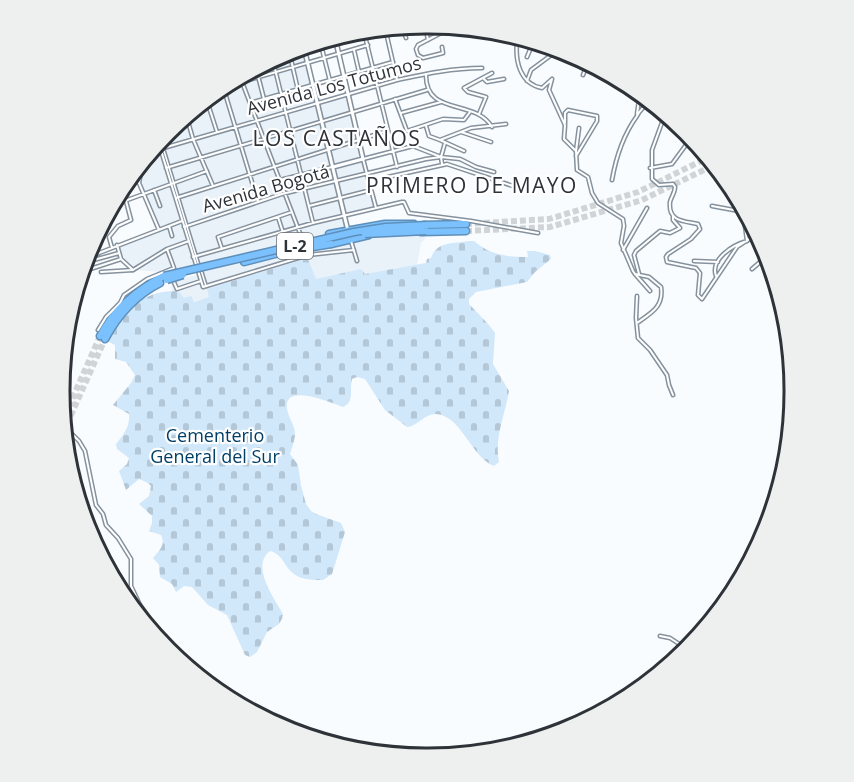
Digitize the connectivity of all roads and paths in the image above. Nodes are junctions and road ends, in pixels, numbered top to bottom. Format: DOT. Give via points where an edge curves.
graph roads {
  1 [pos="427,34"];
  2 [pos="438,34"];
  3 [pos="405,35"];
  4 [pos="387,37"];
  5 [pos="406,38"];
  6 [pos="366,40"];
  7 [pos="428,40"];
  8 [pos="368,45"];
  9 [pos="517,46"];
  10 [pos="337,47"];
  11 [pos="442,47"];
  12 [pos="322,50"];
  13 [pos="354,50"];
  14 [pos="530,50"];
  15 [pos="338,54"];
  16 [pos="306,56"];
  17 [pos="550,56"];
  18 [pos="527,57"];
  19 [pos="324,58"];
  20 [pos="292,62"];
  21 [pos="393,62"];
  22 [pos="308,63"];
  23 [pos="293,67"];
  24 [pos="373,68"];
  25 [pos="482,68"];
  26 [pos="276,71"];
  27 [pos="585,71"];
  28 [pos="359,72"];
  29 [pos="492,73"];
  30 [pos="426,74"];
  31 [pos="262,75"];
  32 [pos="583,75"];
  33 [pos="258,76"];
  34 [pos="344,76"];
  35 [pos="484,79"];
  36 [pos="504,79"];
  37 [pos="397,80"];
  38 [pos="330,81"];
  39 [pos="527,81"];
  40 [pos="243,86"];
  41 [pos="313,86"];
  42 [pos="378,86"];
  43 [pos="298,90"];
  44 [pos="427,90"];
  45 [pos="282,94"];
  46 [pos="348,94"];
  47 [pos="226,97"];
  48 [pos="264,99"];
  49 [pos="395,99"];
  50 [pos="441,102"];
  51 [pos="316,103"];
  52 [pos="381,103"];
  53 [pos="250,104"];
  54 [pos="638,104"];
  55 [pos="643,107"];
  56 [pos="209,108"];
  57 [pos="352,111"];
  58 [pos="286,112"];
  59 [pos="470,112"];
  60 [pos="400,113"];
  61 [pos="479,114"];
  62 [pos="637,114"];
  63 [pos="256,121"];
  64 [pos="321,121"];
  65 [pos="564,123"];
  66 [pos="662,123"];
  67 [pos="506,124"];
  68 [pos="189,126"];
  69 [pos="236,126"];
  70 [pos="426,126"];
  71 [pos="492,127"];
  72 [pos="579,128"];
  73 [pos="291,130"];
  74 [pos="387,131"];
  75 [pos="217,132"];
  76 [pos="461,132"];
  77 [pos="193,139"];
  78 [pos="264,139"];
  79 [pos="358,139"];
  80 [pos="440,140"];
  81 [pos="491,142"];
  82 [pos="445,143"];
  83 [pos="171,144"];
  84 [pos="241,145"];
  85 [pos="685,146"];
  86 [pos="327,148"];
  87 [pos="464,151"];
  88 [pos="576,151"];
  89 [pos="162,152"];
  90 [pos="393,152"];
  91 [pos="576,156"];
  92 [pos="202,157"];
  93 [pos="441,157"];
  94 [pos="298,158"];
  95 [pos="363,159"];
  96 [pos="442,165"];
  97 [pos="274,166"];
  98 [pos="168,167"];
  99 [pos="332,167"];
  100 [pos="397,167"];
  101 [pos="650,168"];
  102 [pos="207,171"];
  103 [pos="494,172"];
  104 [pos="250,174"];
  105 [pos="302,174"];
  106 [pos="367,174"];
  107 [pos="388,177"];
  108 [pos="279,180"];
  109 [pos="612,180"];
  110 [pos="139,181"];
  111 [pos="336,182"];
  112 [pos="172,183"];
  113 [pos="213,186"];
  114 [pos="519,188"];
  115 [pos="305,189"];
  116 [pos="154,190"];
  117 [pos="372,190"];
  118 [pos="284,193"];
  119 [pos="142,194"];
  120 [pos="177,197"];
  121 [pos="340,198"];
  122 [pos="125,201"];
  123 [pos="126,201"];
  124 [pos="258,202"];
  125 [pos="160,206"];
  126 [pos="309,206"];
  127 [pos="712,206"];
  128 [pos="376,208"];
  129 [pos="646,208"];
  130 [pos="734,209"];
  131 [pos="292,212"];
  132 [pos="345,216"];
  133 [pos="673,216"];
  134 [pos="278,217"];
  135 [pos="182,221"];
  136 [pos="313,223"];
  137 [pos="169,226"];
  138 [pos="186,226"];
  139 [pos="298,227"];
  140 [pos="466,227"];
  141 [pos="426,228"];
  142 [pos="348,229"];
  143 [pos="159,230"];
  144 [pos="283,232"];
  145 [pos="538,233"];
  146 [pos="747,233"];
  147 [pos="172,236"];
  148 [pos="748,236"];
  149 [pos="350,238"];
  150 [pos="748,239"];
  151 [pos="189,241"];
  152 [pos="288,244"];
  153 [pos="117,245"];
  154 [pos="112,248"];
  155 [pos="167,249"];
  156 [pos="222,249"];
  157 [pos="354,250"];
  158 [pos="624,250"];
  159 [pos="283,252"];
  160 [pos="119,253"];
  161 [pos="98,254"];
  162 [pos="308,255"];
  163 [pos="195,257"];
  164 [pos="96,259"];
  165 [pos="121,259"];
  166 [pos="357,261"];
  167 [pos="694,261"];
  168 [pos="718,262"];
  169 [pos="759,263"];
  170 [pos="92,268"];
  171 [pos="170,269"];
  172 [pos="753,269"];
  173 [pos="133,270"];
  174 [pos="101,272"];
  175 [pos="635,274"];
  176 [pos="640,274"];
  177 [pos="716,277"];
  178 [pos="166,278"];
  179 [pos="201,281"];
  180 [pos="205,287"];
  181 [pos="650,291"];
  182 [pos="637,296"];
  183 [pos="637,323"];
  184 [pos="101,335"];
  185 [pos="674,395"];
  186 [pos="74,435"];
  187 [pos="135,594"];
  188 [pos="660,636"];
  189 [pos="678,644"];
  1 -- 7 [label="street"];
  2 -- 7 [label="street"];
  3 -- 5 [label="street"];
  4 -- 21 [label="street"];
  6 -- 8 [label="street"];
  7 -- 11 [label="street" via="417,47 420,57 441,54"];
  8 -- 13 [label="street"];
  8 -- 24 [label="street"];
  9 -- 39 [label="street" via="517,61"];
  10 -- 15 [label="street"];
  12 -- 19 [label="street"];
  13 -- 15 [label="street"];
  13 -- 28 [label="street"];
  14 -- 18 [label="street"];
  15 -- 19 [label="street"];
  15 -- 34 [label="street"];
  16 -- 22 [label="street"];
  17 -- 39 [label="street" via="531,70"];
  19 -- 22 [label="street"];
  19 -- 38 [label="street"];
  20 -- 23 [label="street"];
  21 -- 24 [label="street"];
  21 -- 37 [label="street"];
  22 -- 23 [label="street"];
  22 -- 41 [label="street"];
  23 -- 26 [label="street"];
  23 -- 43 [label="street"];
  24 -- 28 [label="street"];
  24 -- 42 [label="street"];
  25 -- 30 [label="street, Avenida Los Totumos"];
  26 -- 31 [label="street"];
  26 -- 45 [label="street"];
  27 -- 32 [label="street"];
  28 -- 34 [label="street"];
  29 -- 35 [label="street"];
  30 -- 37 [label="street, Avenida Los Totumos"];
  30 -- 44 [label="street"];
  33 -- 48 [label="street"];
  34 -- 38 [label="street"];
  34 -- 46 [label="street"];
  35 -- 36 [label="street"];
  35 -- 61 [label="street" via="464,88 486,97"];
  37 -- 42 [label="street, Avenida Los Totumos"];
  38 -- 41 [label="street"];
  39 -- 65 [label="street" via="542,88 552,79 550,93"];
  40 -- 53 [label="street"];
  41 -- 43 [label="street"];
  41 -- 51 [label="street"];
  42 -- 46 [label="street, Avenida Los Totumos"];
  42 -- 52 [label="street"];
  43 -- 45 [label="street"];
  44 -- 49 [label="street"];
  44 -- 50 [label="street"];
  45 -- 48 [label="street"];
  45 -- 58 [label="street"];
  46 -- 51 [label="street, Avenida Los Totumos"];
  46 -- 57 [label="street"];
  47 -- 69 [label="street"];
  48 -- 53 [label="street"];
  49 -- 52 [label="street"];
  49 -- 60 [label="street"];
  50 -- 59 [label="street"];
  50 -- 60 [label="street"];
  51 -- 58 [label="street, Avenida Los Totumos"];
  51 -- 64 [label="street"];
  52 -- 57 [label="street"];
  52 -- 74 [label="street"];
  53 -- 63 [label="street"];
  54 -- 62 [label="street"];
  55 -- 62 [label="street"];
  56 -- 75 [label="street"];
  57 -- 64 [label="street"];
  57 -- 79 [label="street"];
  58 -- 63 [label="street, Avenida Los Totumos"];
  58 -- 73 [label="street"];
  59 -- 61 [label="street"];
  59 -- 70 [label="street" via="464,120 443,119"];
  60 -- 70 [label="street" via="407,131"];
  61 -- 71 [label="street"];
  62 -- 109 [label="street"];
  63 -- 69 [label="street, Avenida Los Totumos"];
  63 -- 78 [label="street"];
  64 -- 73 [label="street"];
  64 -- 86 [label="street"];
  65 -- 88 [label="street" via="564,139"];
  65 -- 91 [label="street" via="568,111 597,116"];
  66 -- 101 [label="street"];
  67 -- 71 [label="street"];
  68 -- 77 [label="street"];
  69 -- 75 [label="street, Avenida Los Totumos"];
  69 -- 84 [label="street"];
  70 -- 80 [label="street" via="429,136"];
  71 -- 76 [label="street"];
  72 -- 88 [label="street"];
  73 -- 78 [label="street"];
  73 -- 94 [label="street"];
  74 -- 79 [label="street"];
  74 -- 90 [label="street"];
  75 -- 77 [label="street, Avenida Los Totumos"];
  76 -- 80 [label="street"];
  76 -- 81 [label="street"];
  77 -- 83 [label="street, Avenida Los Totumos"];
  77 -- 92 [label="street"];
  78 -- 84 [label="street"];
  78 -- 97 [label="street"];
  79 -- 86 [label="street"];
  79 -- 95 [label="street"];
  80 -- 82 [label="street"];
  82 -- 87 [label="street"];
  82 -- 93 [label="street"];
  84 -- 92 [label="street"];
  84 -- 104 [label="street"];
  85 -- 101 [label="street" via="672,164"];
  86 -- 94 [label="street"];
  86 -- 99 [label="street"];
  88 -- 91 [label="street"];
  89 -- 98 [label="street"];
  90 -- 93 [label="street" via="416,146"];
  90 -- 95 [label="street"];
  90 -- 100 [label="street"];
  91 -- 158 [label="street" via="577,170 588,177 598,203 623,219"];
  92 -- 98 [label="street"];
  92 -- 102 [label="street"];
  93 -- 96 [label="street"];
  93 -- 100 [label="street, Avenida Bogotá"];
  93 -- 103 [label="street, Avenida Bogotá" via="464,160"];
  94 -- 97 [label="street"];
  94 -- 105 [label="street"];
  95 -- 99 [label="street"];
  95 -- 106 [label="street"];
  96 -- 107 [label="street"];
  96 -- 114 [label="street"];
  97 -- 104 [label="street"];
  97 -- 108 [label="street"];
  98 -- 112 [label="street"];
  99 -- 105 [label="street"];
  99 -- 111 [label="street"];
  100 -- 106 [label="street, Avenida Bogotá"];
  101 -- 133 [label="street" via="655,183 675,187 670,201"];
  102 -- 112 [label="street"];
  102 -- 113 [label="street"];
  104 -- 113 [label="street"];
  104 -- 124 [label="street"];
  105 -- 108 [label="street"];
  105 -- 115 [label="street"];
  106 -- 111 [label="street, Avenida Bogotá"];
  106 -- 117 [label="street"];
  108 -- 118 [label="street"];
  110 -- 119 [label="street"];
  111 -- 115 [label="street, Avenida Bogotá"];
  111 -- 121 [label="street"];
  112 -- 116 [label="street"];
  112 -- 120 [label="street"];
  113 -- 120 [label="street"];
  115 -- 118 [label="street, Avenida Bogotá"];
  115 -- 126 [label="street"];
  116 -- 119 [label="street"];
  116 -- 125 [label="street"];
  117 -- 121 [label="street"];
  117 -- 128 [label="street"];
  118 -- 124 [label="street, Avenida Bogotá"];
  118 -- 131 [label="street"];
  119 -- 123 [label="street"];
  119 -- 143 [label="street"];
  120 -- 135 [label="street"];
  120 -- 138 [label="street"];
  121 -- 126 [label="street"];
  121 -- 132 [label="street"];
  122 -- 154 [label="street" via="131,220 118,226 109,237"];
  124 -- 138 [label="street, Avenida Bogotá"];
  126 -- 136 [label="street"];
  127 -- 130 [label="street"];
  128 -- 132 [label="street"];
  128 -- 145 [label="street" via="402,202 408,213"];
  129 -- 158 [label="street"];
  131 -- 134 [label="street"];
  131 -- 139 [label="street"];
  132 -- 136 [label="street"];
  132 -- 142 [label="street"];
  133 -- 176 [label="street" via="680,228 670,233 660,231 636,251"];
  133 -- 177 [label="street" via="698,224 700,229 668,254 667,262 696,268 700,273 698,295 702,299"];
  134 -- 144 [label="street"];
  134 -- 156 [label="street" via="219,237"];
  135 -- 137 [label="street"];
  135 -- 138 [label="street"];
  136 -- 139 [label="street"];
  137 -- 143 [label="street"];
  137 -- 147 [label="street"];
  138 -- 151 [label="street"];
  138 -- 163 [label="street"];
  139 -- 144 [label="street"];
  139 -- 162 [label="street"];
  140 -- 141 [label="highway, L-2"];
  141 -- 142 [label="highway, bridge" via="404,223"];
  141 -- 149 [label="highway, bridge"];
  141 -- 152 [label="highway, L-2, bridge" via="375,228"];
  141 -- 159 [label="highway, L-2, bridge" via="364,234"];
  142 -- 149 [label="street"];
  142 -- 152 [label="highway, bridge"];
  143 -- 153 [label="street"];
  144 -- 152 [label="street"];
  144 -- 156 [label="street"];
  146 -- 150 [label="street"];
  148 -- 150 [label="street"];
  149 -- 157 [label="street"];
  149 -- 159 [label="highway, bridge"];
  150 -- 168 [label="street" via="729,248"];
  150 -- 177 [label="street" via="737,247"];
  151 -- 155 [label="street"];
  151 -- 163 [label="street"];
  152 -- 178 [label="highway, L-2, bridge"];
  153 -- 154 [label="street"];
  153 -- 160 [label="street"];
  154 -- 161 [label="street"];
  155 -- 171 [label="street" via="174,268"];
  155 -- 173 [label="street"];
  156 -- 163 [label="street"];
  157 -- 162 [label="street"];
  157 -- 166 [label="street"];
  158 -- 175 [label="street"];
  159 -- 178 [label="highway, L-2, bridge"];
  160 -- 164 [label="street"];
  160 -- 165 [label="street"];
  162 -- 180 [label="street"];
  163 -- 179 [label="street"];
  163 -- 180 [label="street"];
  165 -- 170 [label="street"];
  165 -- 173 [label="street"];
  167 -- 168 [label="street"];
  168 -- 177 [label="street"];
  169 -- 172 [label="street"];
  171 -- 179 [label="street" via="175,289"];
  171 -- 184 [label="street" via="124,295"];
  173 -- 174 [label="street"];
  175 -- 176 [label="street"];
  175 -- 181 [label="street"];
  176 -- 183 [label="street" via="661,287 662,293 658,307"];
  178 -- 184 [label="highway, L-2" via="132,302"];
  179 -- 180 [label="street"];
  182 -- 183 [label="street"];
  183 -- 185 [label="street" via="638,338 668,375"];
  186 -- 187 [label="street" via="85,451 96,506 131,559"];
  188 -- 189 [label="street"];
}
